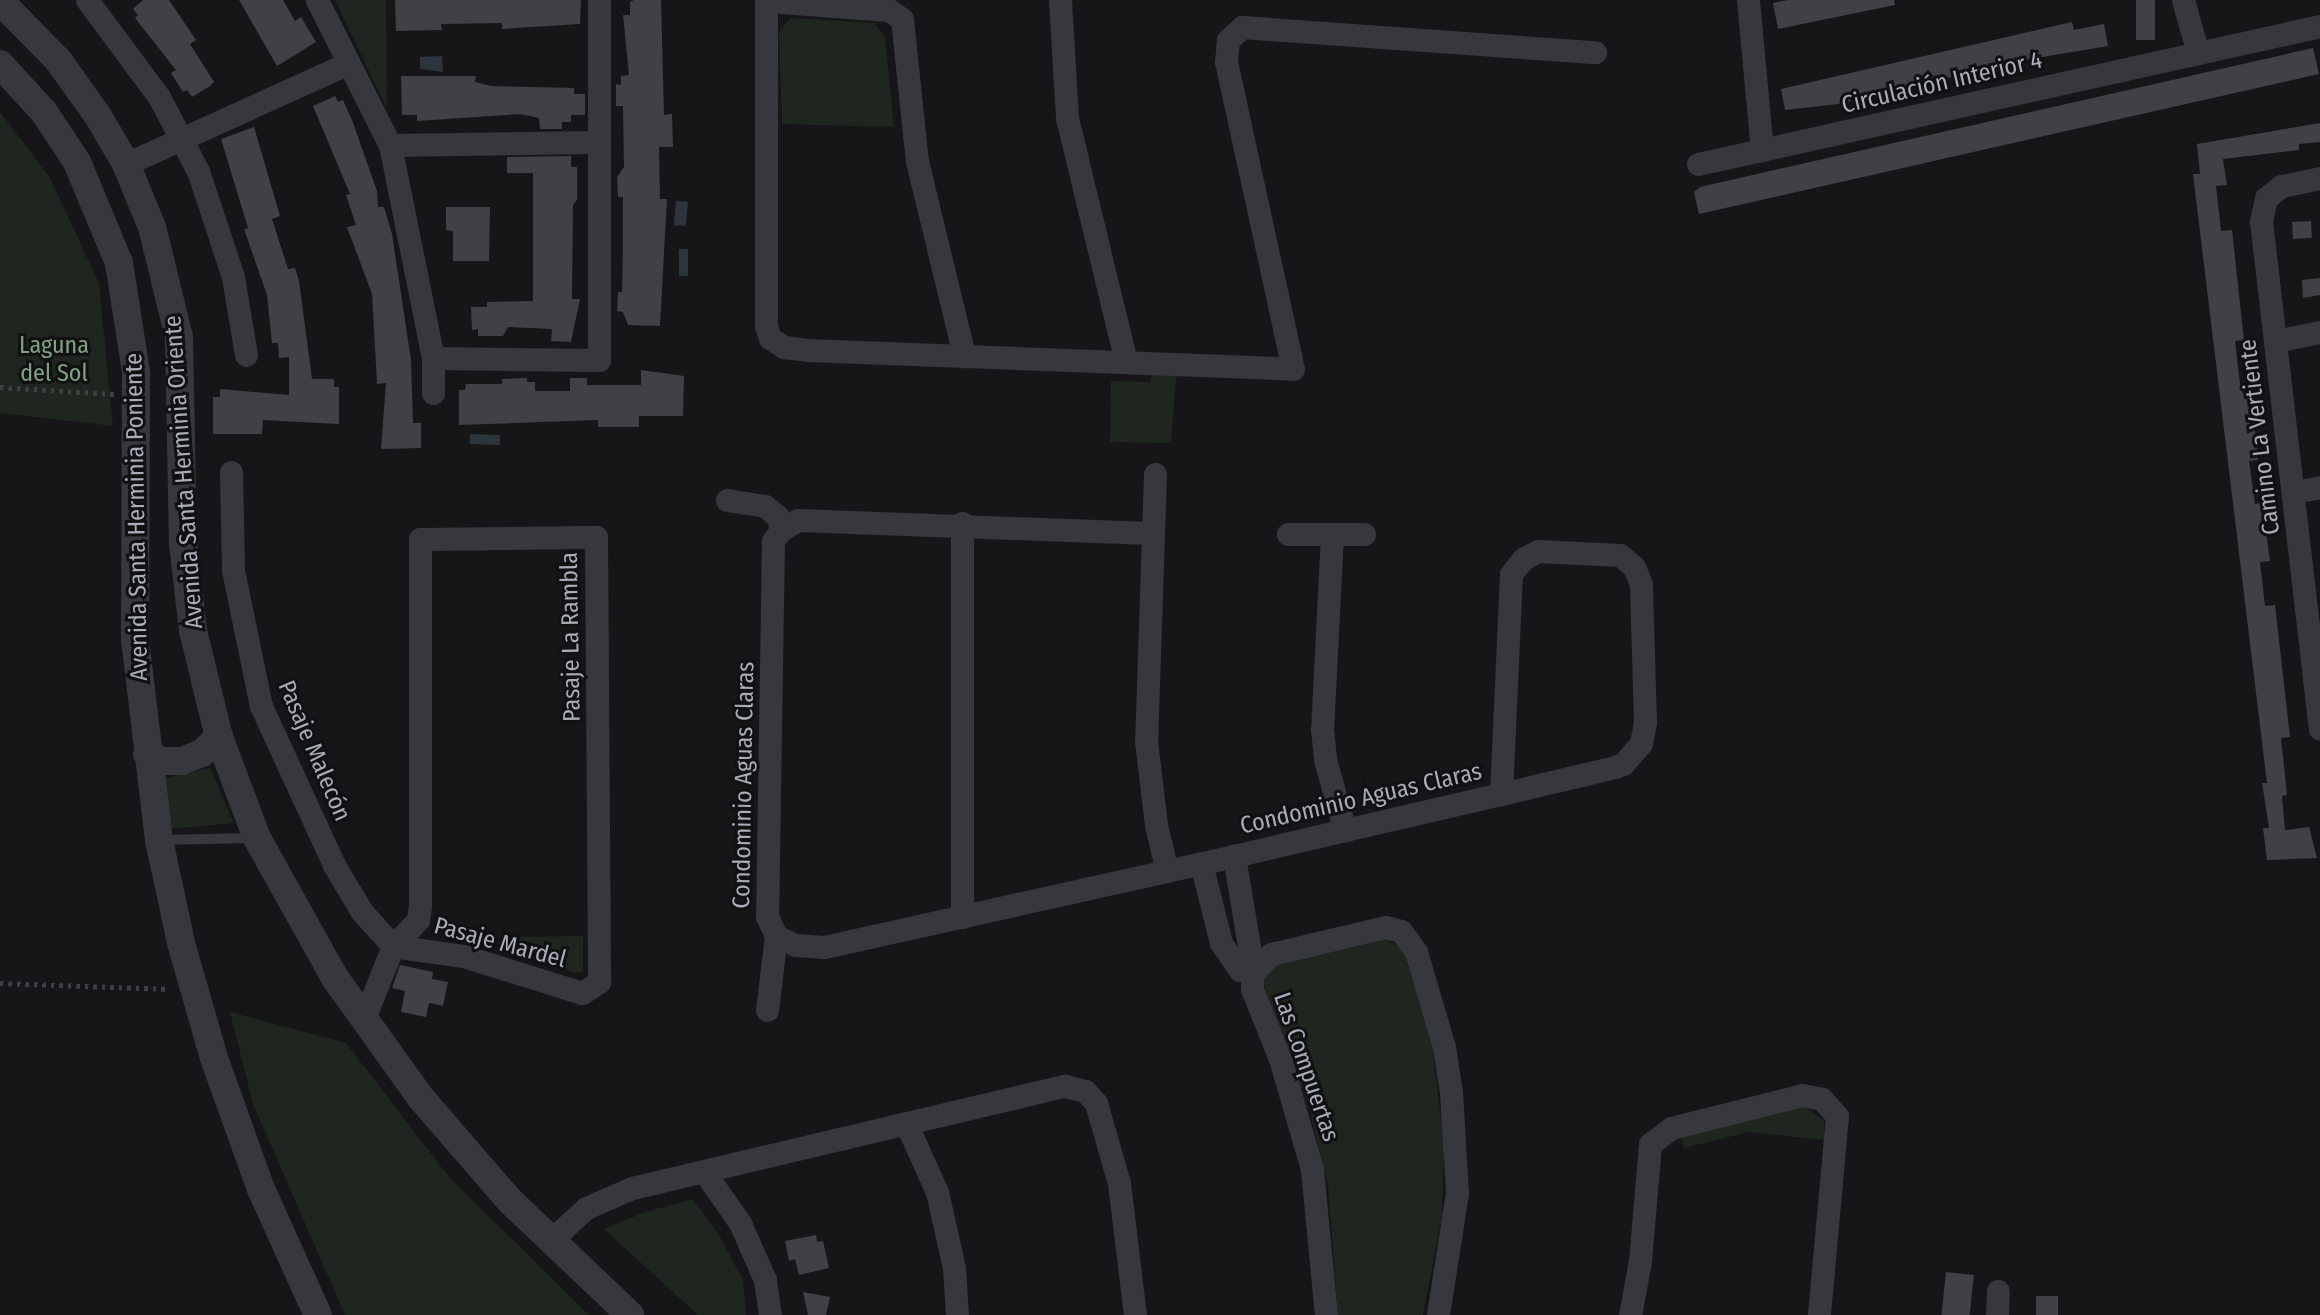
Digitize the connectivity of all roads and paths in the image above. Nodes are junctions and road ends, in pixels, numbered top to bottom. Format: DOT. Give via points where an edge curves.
graph roads {
  1 [pos="86,0"];
  2 [pos="317,0"];
  3 [pos="598,0"];
  4 [pos="766,0"];
  5 [pos="1060,0"];
  6 [pos="1748,0"];
  7 [pos="2183,0"];
  8 [pos="0,1"];
  9 [pos="2320,26"];
  10 [pos="1595,52"];
  11 [pos="2198,53"];
  12 [pos="0,64"];
  13 [pos="346,64"];
  14 [pos="183,139"];
  15 [pos="596,142"];
  16 [pos="390,145"];
  17 [pos="1762,150"];
  18 [pos="126,164"];
  19 [pos="1698,164"];
  20 [pos="2320,178"];
  21 [pos="2320,332"];
  22 [pos="2276,341"];
  23 [pos="246,355"];
  24 [pos="964,356"];
  25 [pos="433,358"];
  26 [pos="1126,361"];
  27 [pos="0,387"];
  28 [pos="433,393"];
  29 [pos="110,394"];
  30 [pos="231,472"];
  31 [pos="1155,474"];
  32 [pos="2320,487"];
  33 [pos="2293,492"];
  34 [pos="727,500"];
  35 [pos="951,522"];
  36 [pos="781,530"];
  37 [pos="1150,533"];
  38 [pos="1288,534"];
  39 [pos="1332,534"];
  40 [pos="1364,534"];
  41 [pos="2315,640"];
  42 [pos="2320,729"];
  43 [pos="219,737"];
  44 [pos="147,754"];
  45 [pos="1501,794"];
  46 [pos="1345,830"];
  47 [pos="257,838"];
  48 [pos="159,840"];
  49 [pos="1234,856"];
  50 [pos="1201,863"];
  51 [pos="1167,871"];
  52 [pos="962,917"];
  53 [pos="776,936"];
  54 [pos="393,946"];
  55 [pos="1253,970"];
  56 [pos="0,983"];
  57 [pos="170,989"];
  58 [pos="592,990"];
  59 [pos="767,1010"];
  60 [pos="363,1021"];
  61 [pos="905,1123"];
  62 [pos="705,1173"];
  63 [pos="550,1241"];
  64 [pos="1998,1291"];
  65 [pos="318,1315"];
  66 [pos="630,1315"];
  67 [pos="770,1315"];
  68 [pos="957,1315"];
  69 [pos="1135,1315"];
  70 [pos="1326,1315"];
  71 [pos="1438,1315"];
  72 [pos="1630,1315"];
  73 [pos="1819,1315"];
  74 [pos="1997,1315"];
  1 -- 14 [label="street" via="132,57"];
  2 -- 13 [label="street"];
  3 -- 15 [label="street"];
  4 -- 24 [label="street" via="890,10 902,19 917,162 944,258 951,316"];
  4 -- 24 [label="street" via="766,326 770,338 784,347 807,350"];
  5 -- 26 [label="street" via="1067,118"];
  6 -- 17 [label="street"];
  7 -- 11 [label="street"];
  8 -- 18 [label="street, Avenida Santa Herminia Oriente" via="58,60"];
  9 -- 11 [label="street, Circulación Interior 4"];
  10 -- 26 [label="street" via="1242,27 1227,40 1226,62 1293,369"];
  11 -- 17 [label="street, Circulación Interior 4"];
  12 -- 44 [label="street, Avenida Santa Herminia Poniente" via="44,112 77,162 108,229 128,299 136,371 135,639"];
  13 -- 14 [label="street"];
  13 -- 16 [label="street"];
  14 -- 18 [label="street"];
  14 -- 23 [label="street" via="223,238"];
  15 -- 16 [label="street"];
  15 -- 25 [label="street" via="599,360"];
  16 -- 25 [label="street"];
  17 -- 19 [label="street, Circulación Interior 4"];
  18 -- 43 [label="street, Avenida Santa Herminia Oriente" via="152,227 179,337 187,589 200,668"];
  20 -- 22 [label="street, Camino La Vertiente" via="2281,186 2266,198 2261,221"];
  21 -- 22 [label="street"];
  22 -- 33 [label="street, Camino La Vertiente"];
  24 -- 26 [label="street"];
  25 -- 28 [label="street"];
  27 -- 29 [label="path"];
  30 -- 54 [label="street, Pasaje Malecón" via="233,569 261,706 334,865 362,912"];
  31 -- 37 [label="street"];
  32 -- 33 [label="street"];
  33 -- 41 [label="street, Camino La Vertiente"];
  34 -- 36 [label="street" via="765,506 778,517"];
  35 -- 36 [label="street" via="798,520"];
  35 -- 37 [label="street"];
  35 -- 52 [label="street"];
  36 -- 53 [label="street, Condominio Aguas Claras" via="773,541 767,916"];
  37 -- 51 [label="street" via="1146,741 1156,825"];
  38 -- 39 [label="street"];
  39 -- 40 [label="street"];
  39 -- 46 [label="street" via="1323,746"];
  41 -- 42 [label="street, Camino La Vertiente"];
  43 -- 44 [label="street" via="202,753 182,761 162,761"];
  43 -- 47 [label="street, Avenida Santa Herminia Oriente"];
  44 -- 48 [label="street, Avenida Santa Herminia Poniente"];
  45 -- 45 [label="street, Condominio Aguas Claras" via="1615,767 1630,759 1641,743 1645,722 1641,584 1634,567 1620,555 1538,551 1523,559 1511,574"];
  45 -- 46 [label="street, Condominio Aguas Claras"];
  46 -- 49 [label="street, Condominio Aguas Claras"];
  47 -- 48 [label="lane"];
  47 -- 60 [label="street, Avenida Santa Herminia Oriente" via="307,933"];
  48 -- 65 [label="street, Avenida Santa Herminia Poniente" via="181,943 218,1070 261,1189"];
  49 -- 50 [label="street, Condominio Aguas Claras"];
  49 -- 55 [label="street, Condominio Aguas Claras"];
  50 -- 51 [label="street, Condominio Aguas Claras"];
  50 -- 55 [label="street" via="1221,943 1240,970"];
  51 -- 52 [label="street, Condominio Aguas Claras"];
  52 -- 53 [label="street, Condominio Aguas Claras" via="824,947 795,945"];
  53 -- 59 [label="street"];
  54 -- 58 [label="street, Pasaje Mardel" via="463,956 576,991"];
  54 -- 58 [label="street, Pasaje La Rambla" via="418,920 420,906 420,538 596,537 601,977"];
  54 -- 60 [label="street"];
  55 -- 70 [label="street, Las Compuertas" via="1252,989 1280,1059 1312,1169"];
  55 -- 71 [label="street, Las Compuertas" via="1271,954 1378,927 1401,932 1416,952 1444,1046 1456,1136 1454,1224"];
  56 -- 57 [label="path"];
  60 -- 63 [label="street, Avenida Santa Herminia Oriente" via="471,1159"];
  61 -- 62 [label="street"];
  61 -- 68 [label="street" via="937,1192 954,1268"];
  61 -- 69 [label="street" via="1065,1086 1085,1091 1096,1103 1119,1183"];
  62 -- 63 [label="street" via="632,1188 598,1203"];
  62 -- 67 [label="street" via="740,1223 765,1280"];
  63 -- 66 [label="street, Avenida Santa Herminia Oriente"];
  64 -- 74 [label="street"];
  72 -- 73 [label="street" via="1640,1261 1650,1144 1671,1128 1802,1095 1822,1099 1837,1116"];
}
